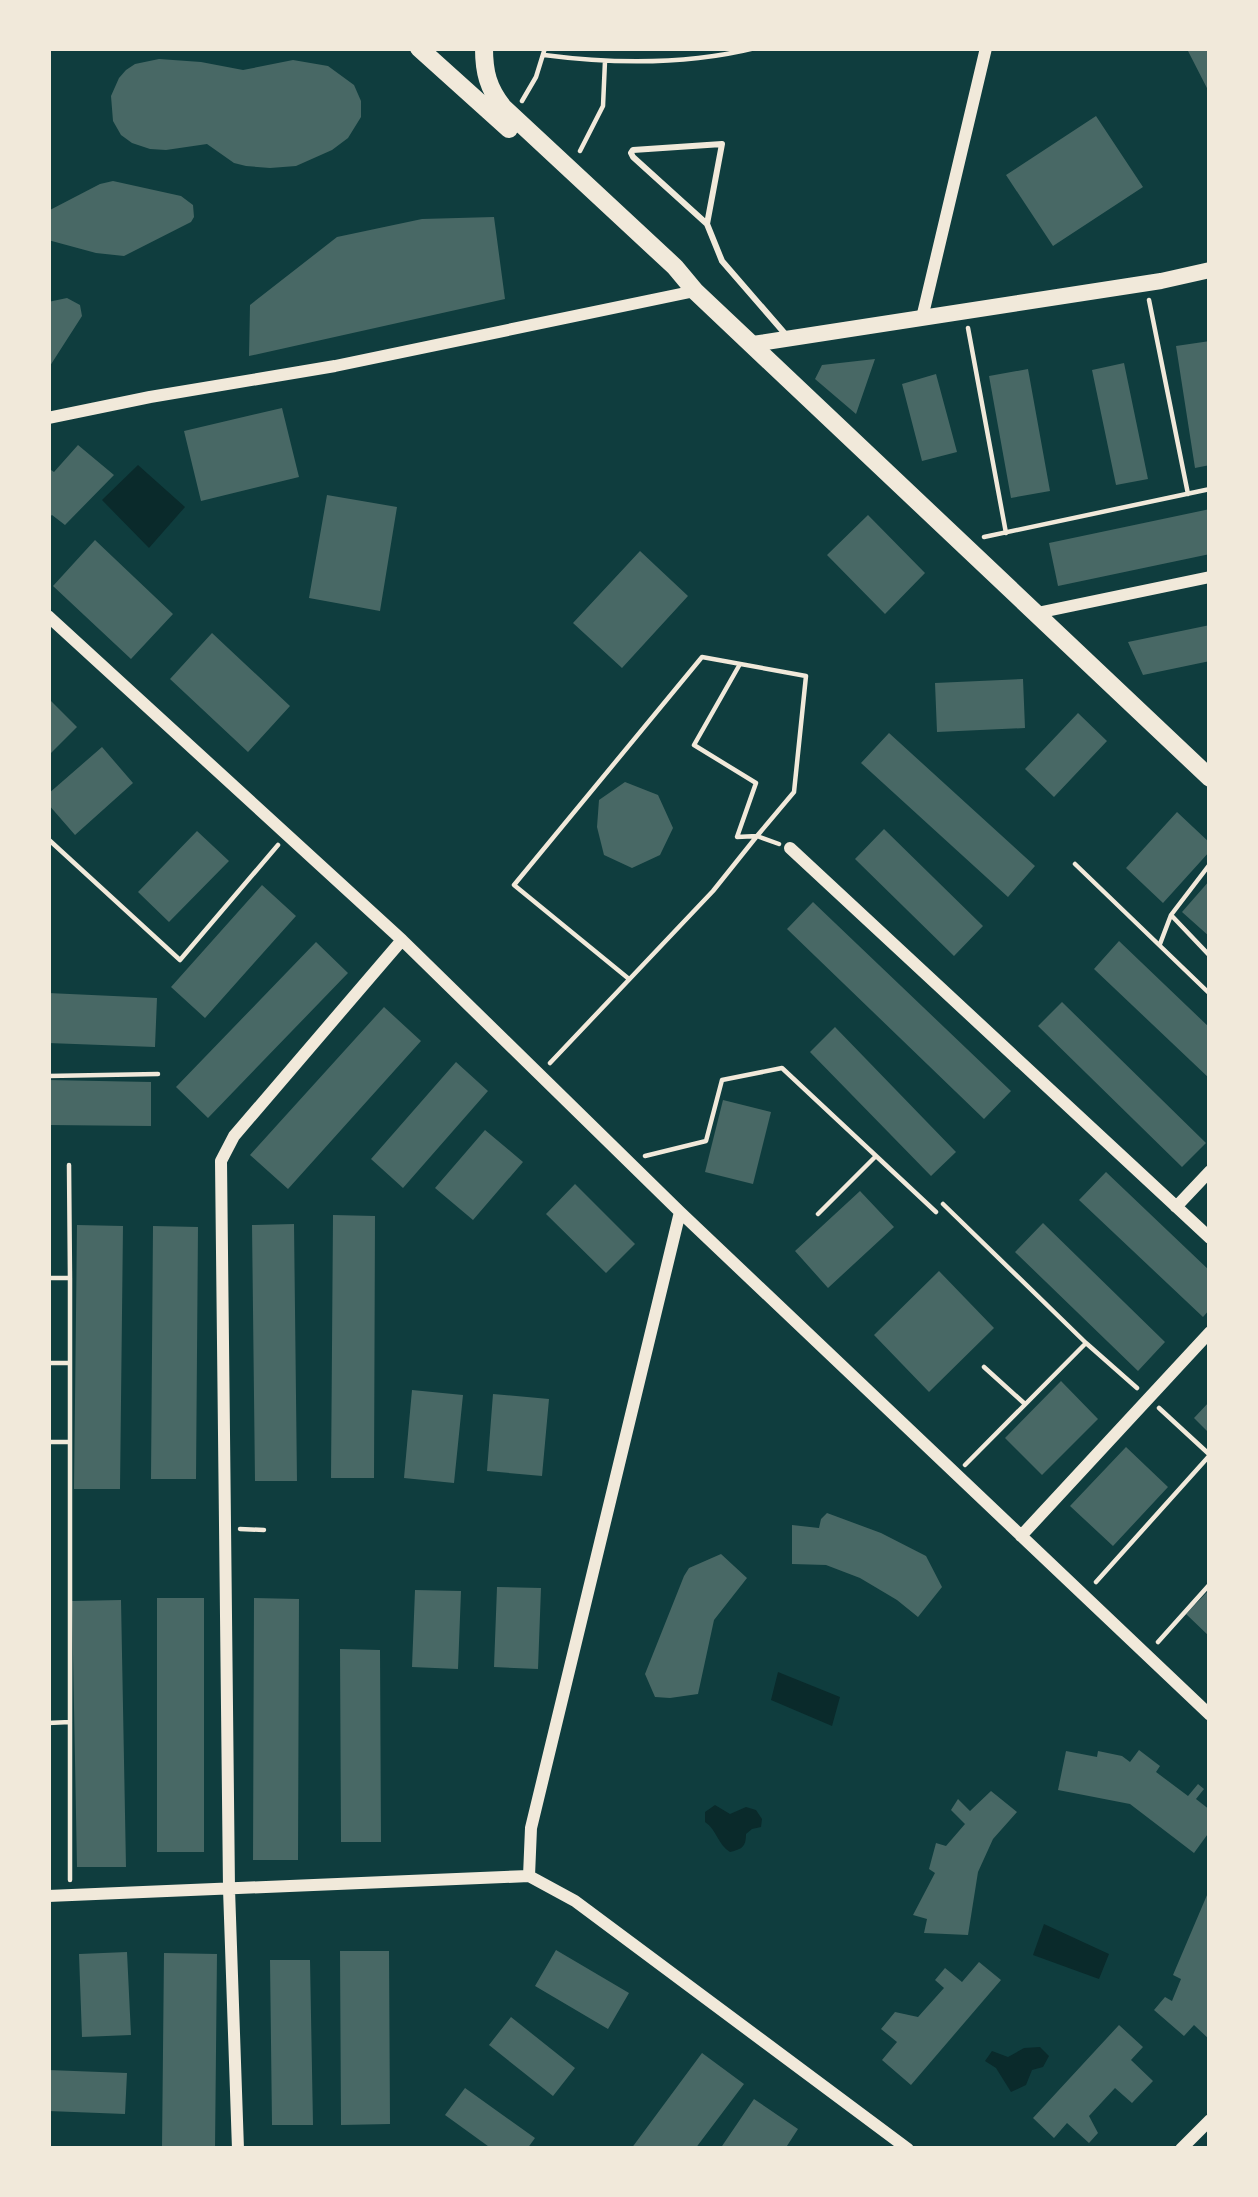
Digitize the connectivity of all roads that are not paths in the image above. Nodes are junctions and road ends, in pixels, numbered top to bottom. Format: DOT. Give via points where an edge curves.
graph roads {
  1 [pos="419,48"];
  2 [pos="484,48"];
  3 [pos="986,48"];
  4 [pos="706,224"];
  5 [pos="1210,270"];
  6 [pos="694,291"];
  7 [pos="922,317"];
  8 [pos="789,339"];
  9 [pos="753,344"];
  10 [pos="48,418"];
  11 [pos="1210,577"];
  12 [pos="1037,614"];
  13 [pos="48,616"];
  14 [pos="1210,778"];
  15 [pos="790,848"];
  16 [pos="402,940"];
  17 [pos="1210,1171"];
  18 [pos="1176,1207"];
  19 [pos="680,1212"];
  20 [pos="1210,1238"];
  21 [pos="1210,1332"];
  22 [pos="1021,1536"];
  23 [pos="1210,1715"];
  24 [pos="530,1876"];
  25 [pos="229,1889"];
  26 [pos="48,1896"];
  27 [pos="1210,2120"];
  28 [pos="238,2149"];
  29 [pos="908,2149"];
  30 [pos="1181,2149"];
  1 -- 6 [label="main road"];
  2 -- 6 [label="main road" via="490,89 513,117"];
  3 -- 7 [label="street"];
  4 -- 4 [label="lane" via="722,144 633,150 632,155"];
  4 -- 8 [label="lane" via="722,261"];
  5 -- 7 [label="street"];
  6 -- 9 [label="main road"];
  6 -- 10 [label="street"];
  7 -- 8 [label="street"];
  8 -- 9 [label="street"];
  9 -- 12 [label="main road"];
  11 -- 12 [label="street"];
  12 -- 14 [label="main road"];
  13 -- 16 [label="street"];
  15 -- 18 [label="street"];
  16 -- 19 [label="street"];
  16 -- 25 [label="street" via="221,1161"];
  17 -- 18 [label="street"];
  18 -- 20 [label="street"];
  19 -- 22 [label="street"];
  19 -- 24 [label="street" via="531,1828"];
  21 -- 22 [label="street"];
  22 -- 23 [label="street"];
  24 -- 25 [label="street"];
  24 -- 29 [label="street" via="575,1901"];
  25 -- 26 [label="street"];
  25 -- 28 [label="street"];
  27 -- 30 [label="street"];
}
